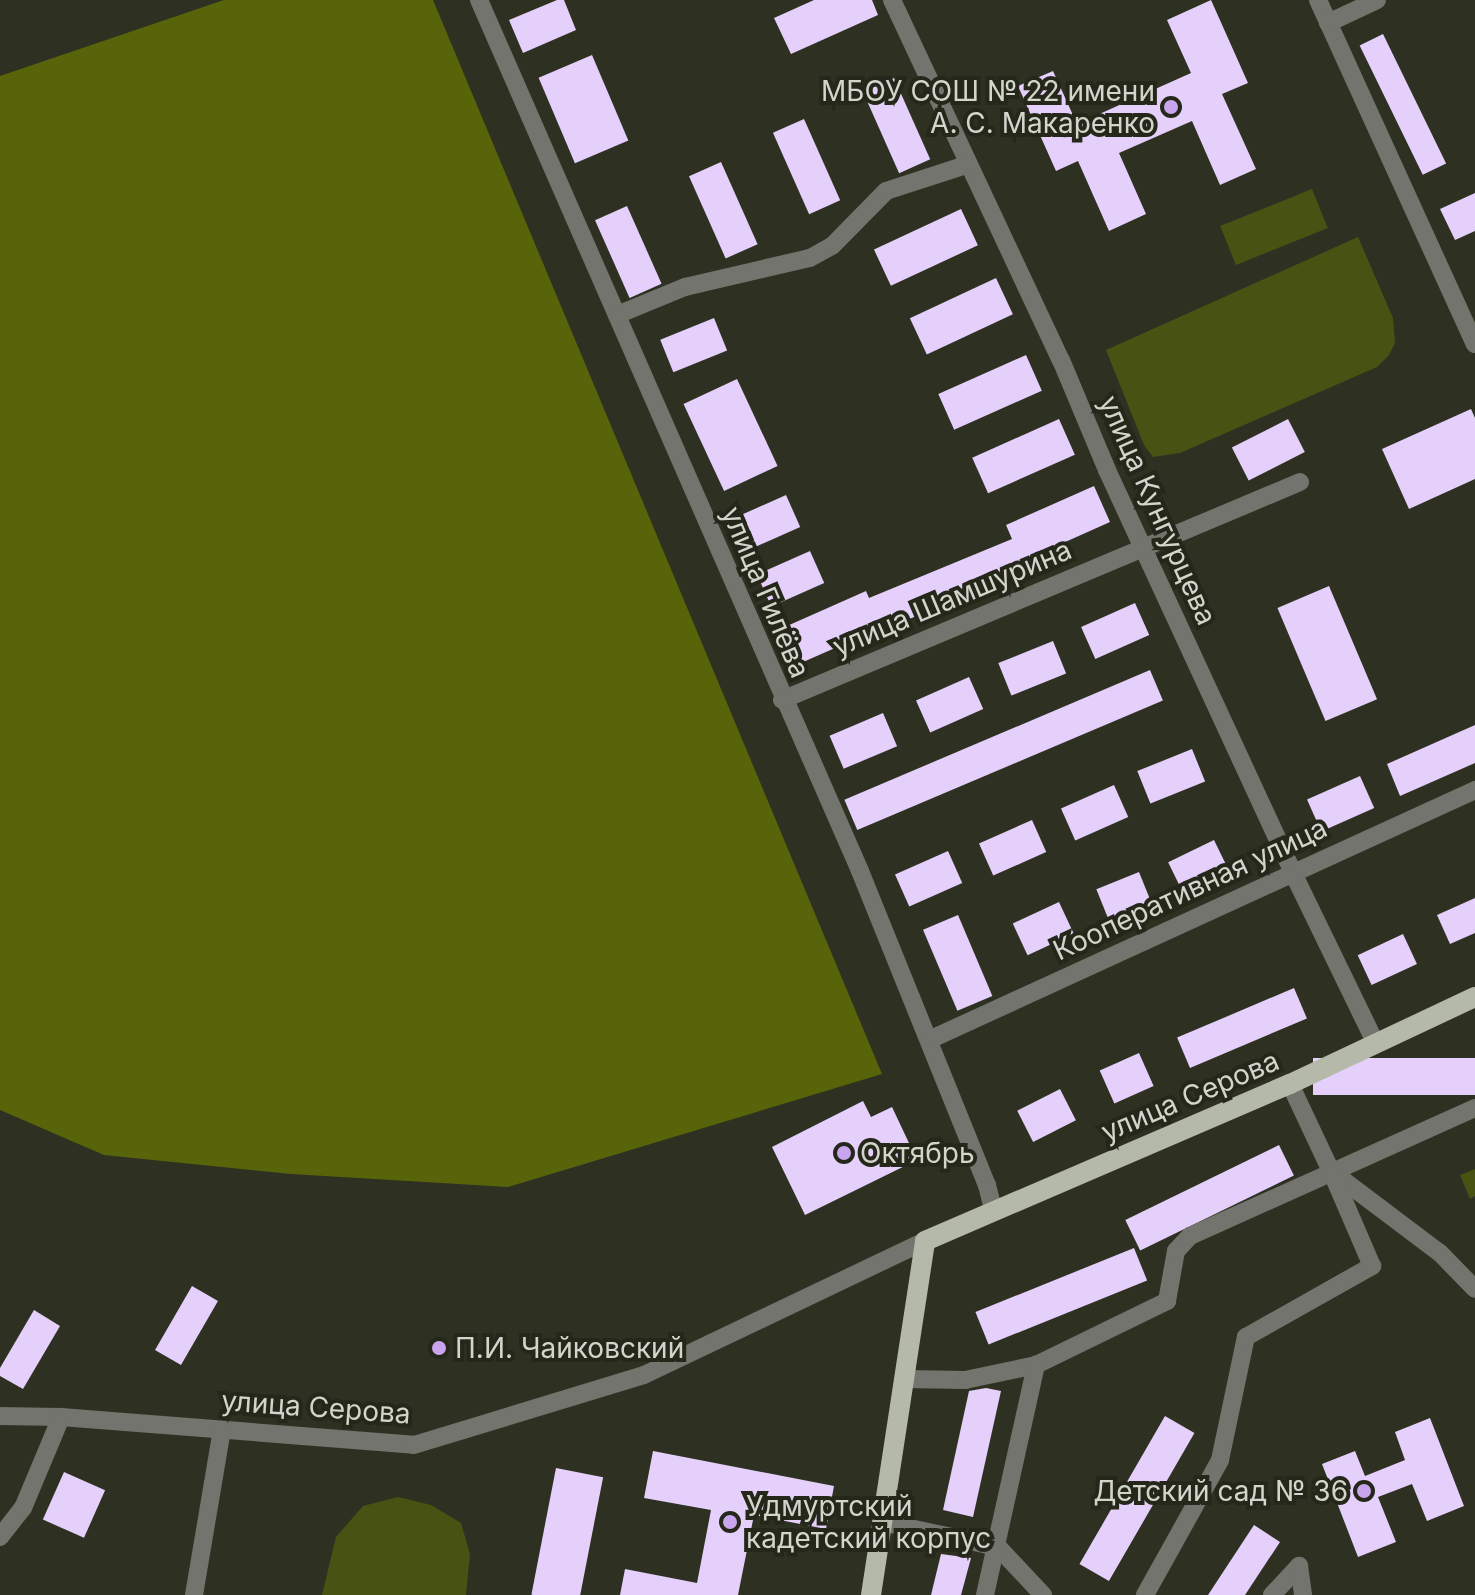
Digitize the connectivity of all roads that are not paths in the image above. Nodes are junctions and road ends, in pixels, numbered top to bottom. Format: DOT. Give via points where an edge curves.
graph roads {
  1 [pos="479,0"];
  2 [pos="892,0"];
  3 [pos="1318,0"];
  4 [pos="1377,0"];
  5 [pos="1328,23"];
  6 [pos="969,164"];
  7 [pos="617,315"];
  8 [pos="1475,344"];
  9 [pos="1300,482"];
  10 [pos="1143,547"];
  11 [pos="782,700"];
  12 [pos="1475,790"];
  13 [pos="1293,873"];
  14 [pos="1475,997"];
  15 [pos="929,1040"];
  16 [pos="1375,1042"];
  17 [pos="1290,1084"];
  18 [pos="1475,1108"];
  19 [pos="1331,1171"];
  20 [pos="993,1209"];
  21 [pos="925,1241"];
  22 [pos="1475,1289"];
  23 [pos="1036,1365"];
  24 [pos="904,1379"];
  25 [pos="0,1416"];
  26 [pos="61,1417"];
  27 [pos="222,1430"];
  28 [pos="882,1522"];
  29 [pos="0,1537"];
  30 [pos="998,1547"];
  31 [pos="194,1595"];
  32 [pos="871,1595"];
  33 [pos="985,1595"];
  34 [pos="1043,1595"];
  35 [pos="1145,1595"];
  36 [pos="1272,1595"];
  37 [pos="1303,1595"];
  1 -- 7 [label="street, улица Гилёва"];
  2 -- 6 [label="street, улица Кунгурцева"];
  3 -- 5 [label="street"];
  4 -- 5 [label="street"];
  5 -- 8 [label="street"];
  6 -- 7 [label="street" via="886,191 832,246 810,258 685,287"];
  6 -- 10 [label="street, улица Кунгурцева"];
  7 -- 11 [label="street, улица Гилёва"];
  9 -- 10 [label="street, улица Шамшурина"];
  10 -- 11 [label="street, улица Шамшурина"];
  10 -- 13 [label="street, улица Кунгурцева"];
  11 -- 15 [label="street, улица Гилёва"];
  12 -- 13 [label="street, Кооперативная улица"];
  13 -- 15 [label="street, Кооперативная улица"];
  13 -- 16 [label="street, улица Кунгурцева"];
  14 -- 16 [label="main road, улица Серова"];
  15 -- 20 [label="street, улица Гилёва"];
  16 -- 17 [label="main road, улица Серова"];
  17 -- 19 [label="street"];
  17 -- 20 [label="main road, улица Серова"];
  18 -- 19 [label="street"];
  19 -- 22 [label="street" via="1440,1253"];
  19 -- 23 [label="street" via="1190,1236 1176,1251 1167,1301"];
  19 -- 35 [label="street" via="1372,1266 1246,1337 1220,1460"];
  20 -- 21 [label="main road, улица Серова"];
  21 -- 24 [label="main road"];
  21 -- 27 [label="street, улица Серова" via="644,1375 414,1445"];
  23 -- 24 [label="street" via="965,1380"];
  23 -- 30 [label="street"];
  24 -- 28 [label="main road"];
  25 -- 26 [label="street, улица Серова"];
  26 -- 27 [label="street, улица Серова"];
  26 -- 29 [label="street" via="23,1508"];
  27 -- 31 [label="street"];
  28 -- 30 [label="street"];
  28 -- 32 [label="main road"];
  30 -- 33 [label="street"];
  30 -- 34 [label="street"];
  36 -- 37 [label="street" via="1299,1566"];
}
